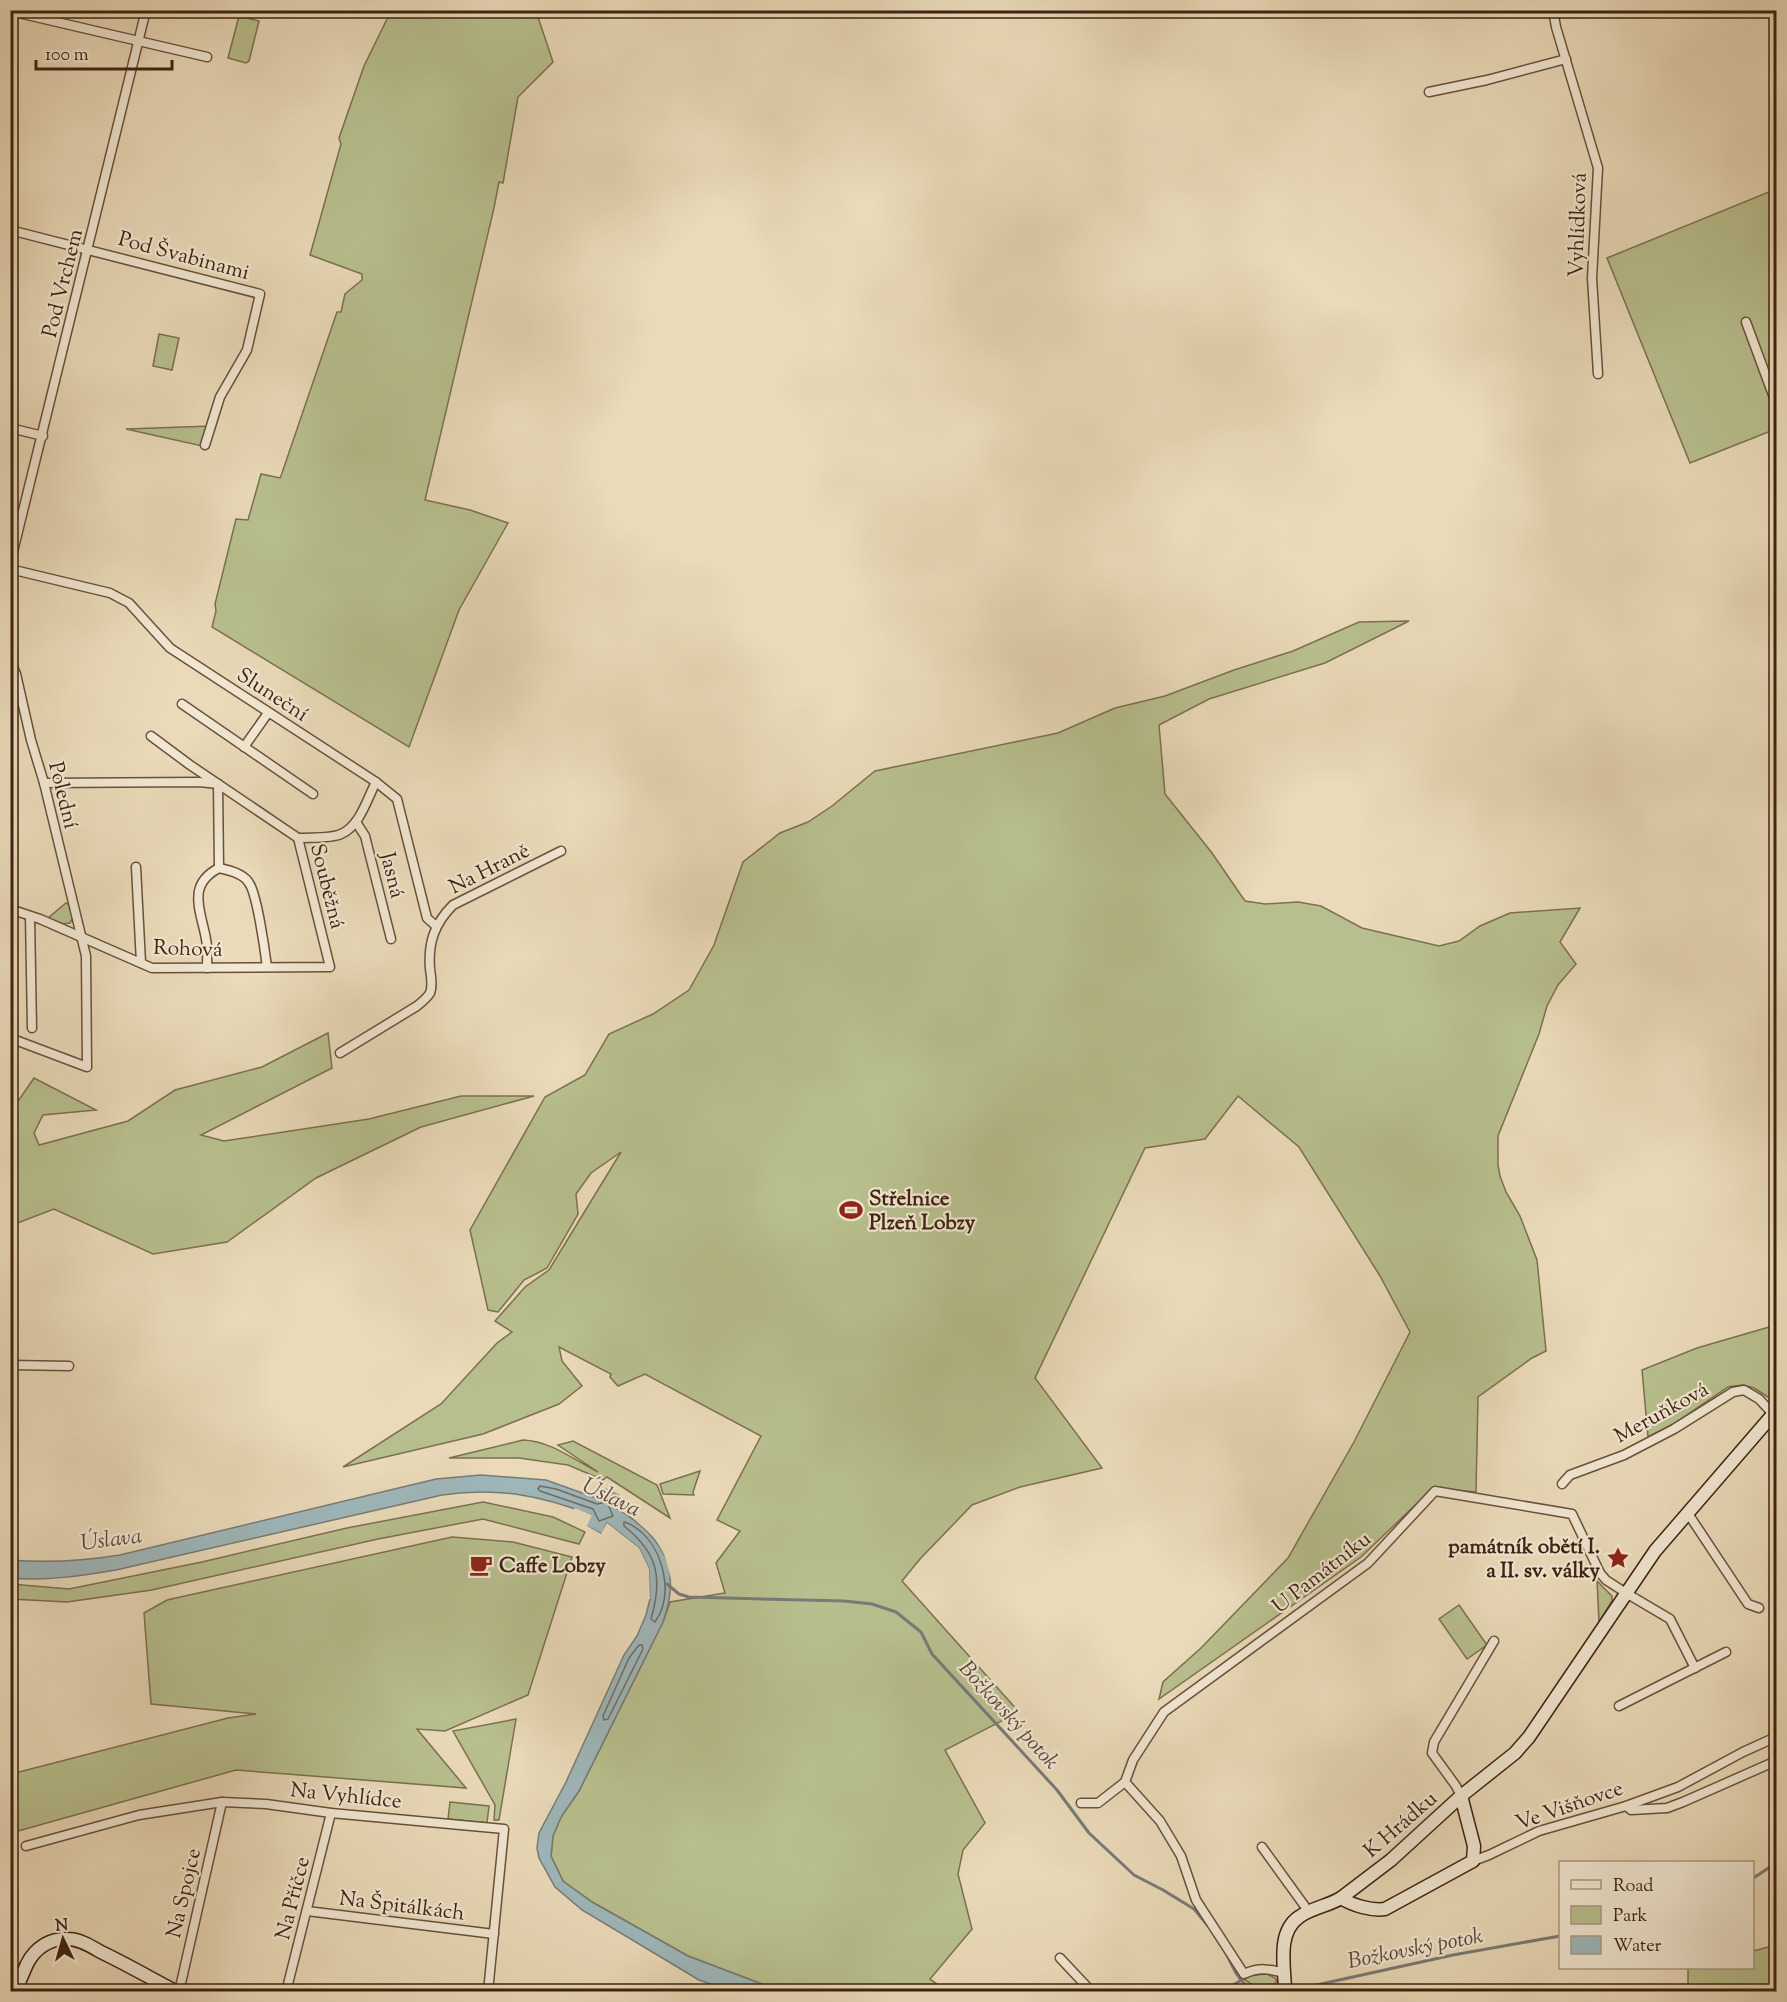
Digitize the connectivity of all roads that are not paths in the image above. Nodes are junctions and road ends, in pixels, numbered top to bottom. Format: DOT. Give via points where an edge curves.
graph roads {
  1 [pos="146,10"];
  2 [pos="1553,10"];
  3 [pos="10,11"];
  4 [pos="139,41"];
  5 [pos="207,57"];
  6 [pos="1566,59"];
  7 [pos="1429,92"];
  8 [pos="10,230"];
  9 [pos="89,249"];
  10 [pos="1746,321"];
  11 [pos="1598,374"];
  12 [pos="1776,403"];
  13 [pos="10,428"];
  14 [pos="43,436"];
  15 [pos="205,445"];
  16 [pos="10,564"];
  17 [pos="10,569"];
  18 [pos="10,660"];
  19 [pos="182,705"];
  20 [pos="268,713"];
  21 [pos="151,736"];
  22 [pos="244,747"];
  23 [pos="376,782"];
  24 [pos="44,783"];
  25 [pos="218,784"];
  26 [pos="313,794"];
  27 [pos="356,822"];
  28 [pos="298,838"];
  29 [pos="561,852"];
  30 [pos="136,867"];
  31 [pos="219,868"];
  32 [pos="10,909"];
  33 [pos="30,916"];
  34 [pos="436,926"];
  35 [pos="82,938"];
  36 [pos="391,939"];
  37 [pos="141,963"];
  38 [pos="267,967"];
  39 [pos="330,967"];
  40 [pos="207,968"];
  41 [pos="32,1028"];
  42 [pos="10,1038"];
  43 [pos="340,1053"];
  44 [pos="10,1365"];
  45 [pos="69,1366"];
  46 [pos="1776,1414"];
  47 [pos="1562,1484"];
  48 [pos="1687,1512"];
  49 [pos="1626,1593"];
  50 [pos="1759,1608"];
  51 [pos="1494,1641"];
  52 [pos="1726,1652"];
  53 [pos="1695,1668"];
  54 [pos="1618,1706"];
  55 [pos="1776,1737"];
  56 [pos="1776,1761"];
  57 [pos="1125,1782"];
  58 [pos="1461,1797"];
  59 [pos="222,1802"];
  60 [pos="1081,1803"];
  61 [pos="1626,1806"];
  62 [pos="331,1813"];
  63 [pos="26,1846"];
  64 [pos="1262,1846"];
  65 [pos="1473,1861"];
  66 [pos="1341,1898"];
  67 [pos="307,1911"];
  68 [pos="1309,1912"];
  69 [pos="494,1934"];
  70 [pos="1060,1958"];
  71 [pos="1285,1982"];
  72 [pos="15,1992"];
  73 [pos="178,1992"];
  74 [pos="286,1992"];
  75 [pos="488,1992"];
  76 [pos="1092,1992"];
  1 -- 4 [label="street, Pod Vrchem"];
  2 -- 6 [label="street, Vyhlídková"];
  3 -- 4 [label="street"];
  4 -- 5 [label="street"];
  4 -- 9 [label="street, Pod Vrchem"];
  6 -- 7 [label="street"];
  6 -- 11 [label="street, Vyhlídková" via="1598,168 1592,278"];
  8 -- 9 [label="street, Pod Švabinami"];
  9 -- 14 [label="street, Pod Vrchem"];
  9 -- 15 [label="street, Pod Švabinami" via="260,294 247,350 220,397"];
  10 -- 12 [label="street"];
  13 -- 14 [label="street"];
  14 -- 16 [label="street, Pod Vrchem"];
  17 -- 20 [label="street, Sluneční" via="110,593 129,603 170,648"];
  18 -- 24 [label="street, Polední"];
  19 -- 22 [label="street"];
  20 -- 22 [label="street"];
  20 -- 23 [label="street, Sluneční"];
  21 -- 25 [label="street, Souběžná"];
  22 -- 26 [label="street"];
  23 -- 27 [label="street"];
  23 -- 34 [label="street, Sluneční" via="397,799 427,918"];
  24 -- 25 [label="street"];
  24 -- 35 [label="street, Polední"];
  25 -- 28 [label="street, Souběžná"];
  25 -- 31 [label="street"];
  27 -- 28 [label="street" via="340,835"];
  27 -- 36 [label="street, Jasná" via="365,836"];
  28 -- 39 [label="street, Souběžná"];
  29 -- 34 [label="street, Na Hraně" via="464,898"];
  30 -- 37 [label="street, Rohová"];
  31 -- 38 [label="street" via="241,876 251,885"];
  31 -- 40 [label="street" via="200,887 197,896 207,943"];
  32 -- 33 [label="street"];
  33 -- 35 [label="street"];
  33 -- 41 [label="street"];
  34 -- 43 [label="street, Na Hraně" via="429,949 431,989 426,997"];
  35 -- 37 [label="street"];
  35 -- 42 [label="street, Polední" via="87,980 87,1067"];
  37 -- 40 [label="street, Rohová" via="153,968"];
  38 -- 39 [label="street, Rohová"];
  38 -- 40 [label="street, Rohová"];
  44 -- 45 [label="street"];
  46 -- 47 [label="street, Meruňková" via="1744,1390 1733,1392 1674,1429 1624,1455 1570,1475"];
  46 -- 48 [label="street"];
  48 -- 49 [label="street"];
  48 -- 50 [label="street" via="1748,1604"];
  49 -- 53 [label="street" via="1670,1619"];
  49 -- 57 [label="street, U Památníku" via="1600,1573 1572,1514 1435,1491 1368,1563 1164,1712 1133,1760"];
  49 -- 58 [label="street" via="1529,1737"];
  51 -- 58 [label="street" via="1432,1749"];
  52 -- 53 [label="street"];
  53 -- 54 [label="street"];
  55 -- 61 [label="street, Ve Višňovce" via="1678,1787"];
  56 -- 61 [label="street" via="1667,1808 1631,1810"];
  57 -- 60 [label="street, U Památníku" via="1098,1803"];
  57 -- 71 [label="street" via="1160,1821 1180,1856 1196,1900 1244,1974 1265,1968"];
  58 -- 65 [label="street, K Hrádku" via="1474,1846"];
  58 -- 66 [label="street, K Hrádku" via="1391,1860"];
  59 -- 62 [label="street, Na Vyhlídce"];
  59 -- 63 [label="street, Na Vyhlídce" via="138,1815"];
  59 -- 73 [label="street, Na Spojce"];
  61 -- 65 [label="street, Ve Višňovce" via="1539,1831"];
  62 -- 67 [label="street, Na Příčce"];
  62 -- 69 [label="street, Na Vyhlídce" via="504,1829"];
  64 -- 68 [label="street"];
  65 -- 66 [label="street, Ve Višňovce" via="1384,1910"];
  66 -- 68 [label="street, K Hrádku"];
  67 -- 69 [label="street, Na Špitálkách"];
  67 -- 74 [label="street, Na Příčce"];
  68 -- 71 [label="street, K Hrádku" via="1299,1917 1286,1933"];
  69 -- 75 [label="street, Na Vyhlídce"];
  70 -- 76 [label="street"];
  72 -- 73 [label="street, bridge" via="39,1947 69,1939"];
}
